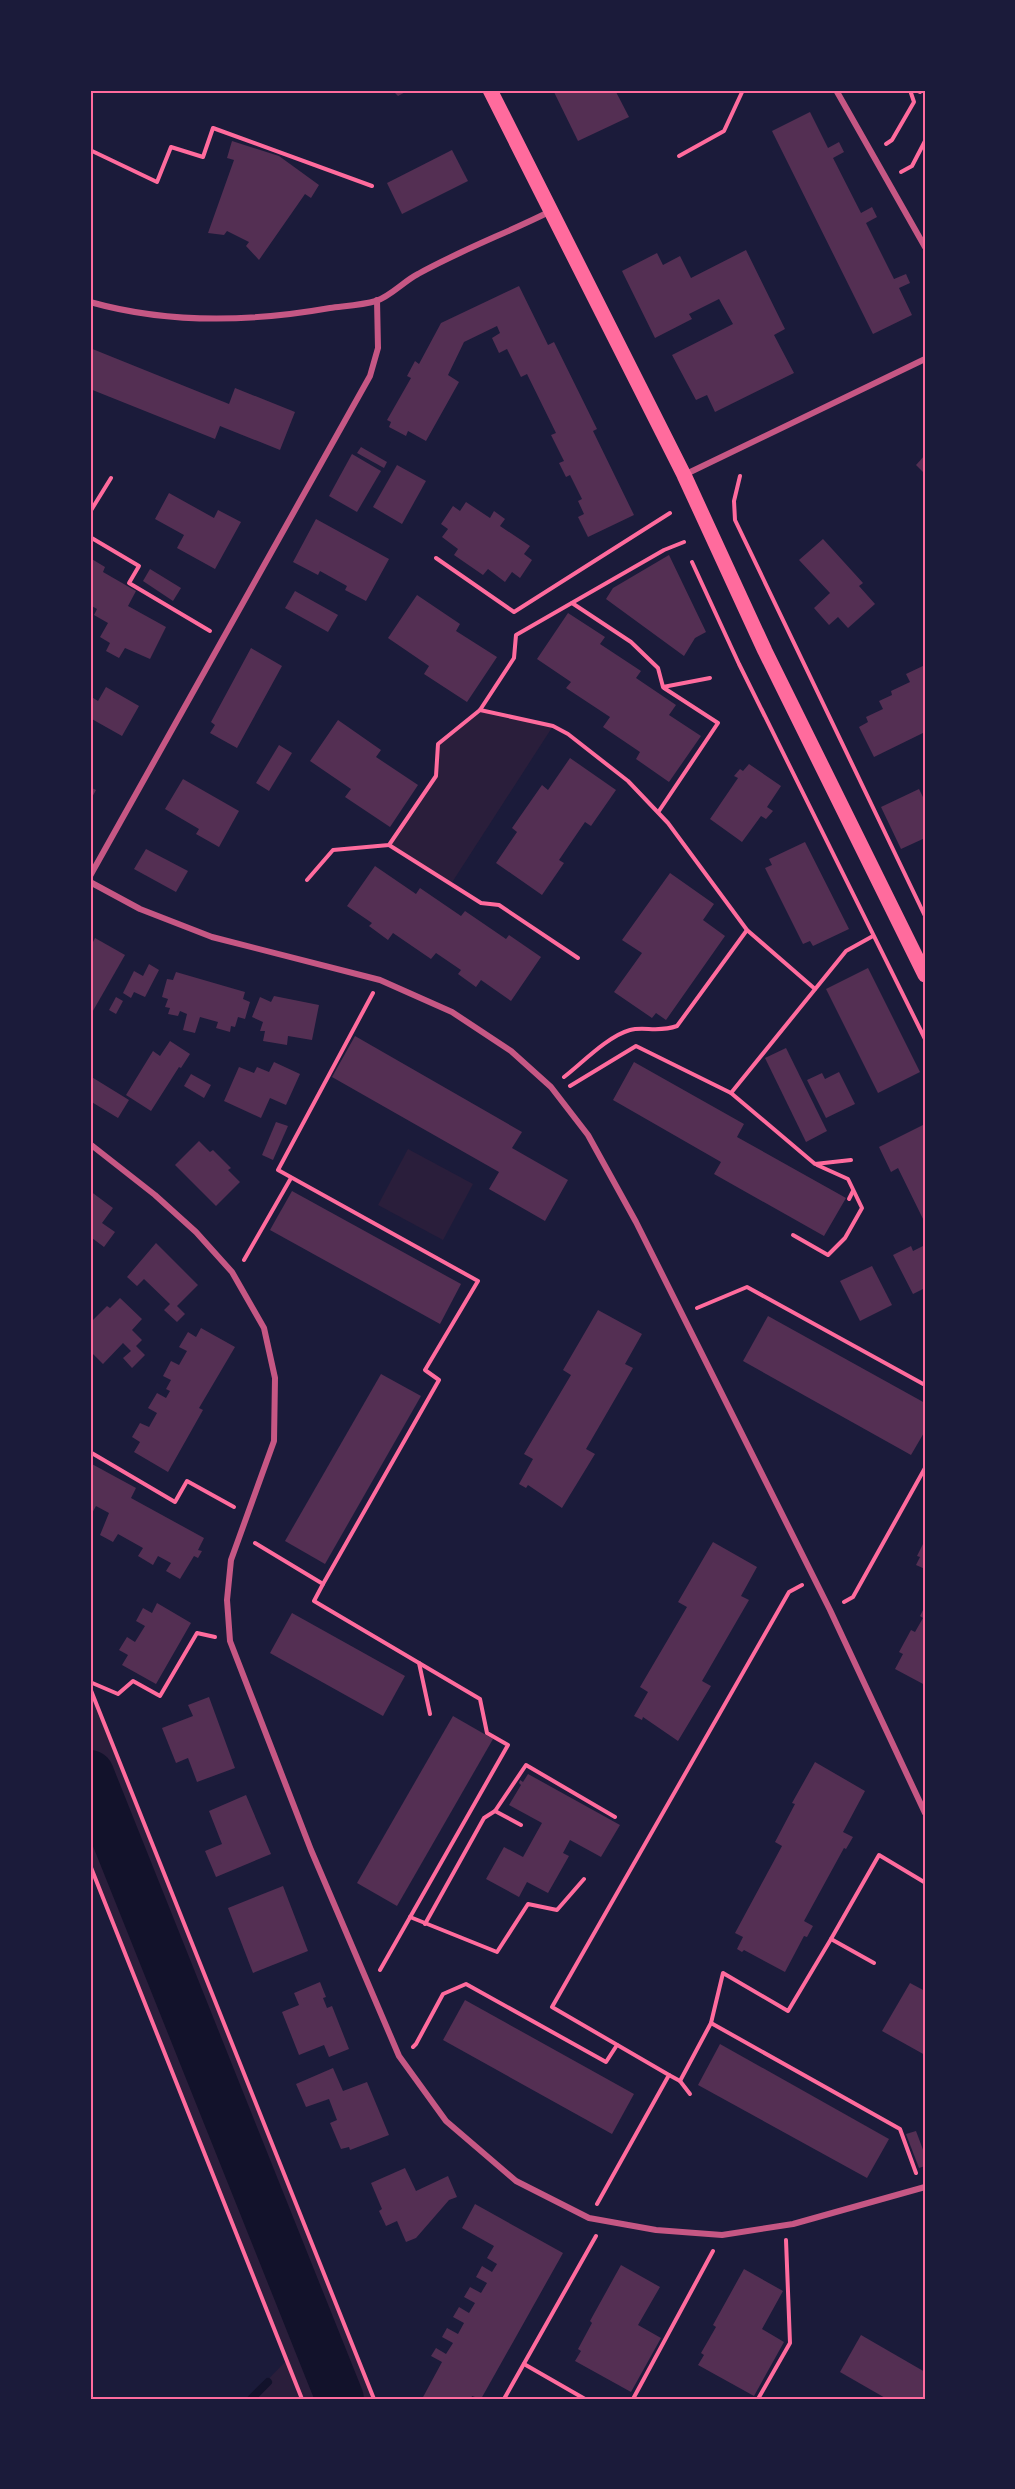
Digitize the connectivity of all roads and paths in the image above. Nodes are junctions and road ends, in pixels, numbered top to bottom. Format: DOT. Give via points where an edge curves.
graph roads {
  1 [pos="490,90"];
  2 [pos="743,90"];
  3 [pos="836,90"];
  4 [pos="910,90"];
  5 [pos="915,90"];
  6 [pos="921,90"];
  7 [pos="925,141"];
  8 [pos="886,144"];
  9 [pos="90,150"];
  10 [pos="679,156"];
  11 [pos="888,180"];
  12 [pos="372,186"];
  13 [pos="552,211"];
  14 [pos="925,247"];
  15 [pos="377,300"];
  16 [pos="90,302"];
  17 [pos="925,359"];
  18 [pos="684,475"];
  19 [pos="740,476"];
  20 [pos="111,478"];
  21 [pos="90,512"];
  22 [pos="670,513"];
  23 [pos="90,537"];
  24 [pos="684,542"];
  25 [pos="436,558"];
  26 [pos="697,564"];
  27 [pos="572,603"];
  28 [pos="224,639"];
  29 [pos="710,678"];
  30 [pos="663,687"];
  31 [pos="480,710"];
  32 [pos="659,811"];
  33 [pos="389,845"];
  34 [pos="90,876"];
  35 [pos="307,880"];
  36 [pos="90,882"];
  37 [pos="925,916"];
  38 [pos="747,930"];
  39 [pos="873,936"];
  40 [pos="578,958"];
  41 [pos="925,975"];
  42 [pos="380,980"];
  43 [pos="815,989"];
  44 [pos="925,1039"];
  45 [pos="551,1087"];
  46 [pos="731,1093"];
  47 [pos="557,1094"];
  48 [pos="90,1144"];
  49 [pos="851,1160"];
  50 [pos="815,1164"];
  51 [pos="291,1178"];
  52 [pos="853,1191"];
  53 [pos="849,1199"];
  54 [pos="793,1235"];
  55 [pos="232,1272"];
  56 [pos="682,1314"];
  57 [pos="925,1386"];
  58 [pos="90,1452"];
  59 [pos="925,1468"];
  60 [pos="247,1514"];
  61 [pos="239,1533"];
  62 [pos="813,1580"];
  63 [pos="323,1584"];
  64 [pos="830,1610"];
  65 [pos="230,1641"];
  66 [pos="419,1663"];
  67 [pos="90,1682"];
  68 [pos="90,1688"];
  69 [pos="430,1714"];
  70 [pos="495,1811"];
  71 [pos="925,1813"];
  72 [pos="615,1817"];
  73 [pos="521,1825"];
  74 [pos="90,1865"];
  75 [pos="584,1879"];
  76 [pos="924,1882"];
  77 [pos="410,1917"];
  78 [pos="424,1924"];
  79 [pos="831,1939"];
  80 [pos="874,1963"];
  81 [pos="367,1978"];
  82 [pos="711,2023"];
  83 [pos="616,2045"];
  84 [pos="399,2055"];
  85 [pos="669,2075"];
  86 [pos="680,2081"];
  87 [pos="690,2094"];
  88 [pos="923,2188"];
  89 [pos="589,2218"];
  90 [pos="603,2222"];
  91 [pos="786,2225"];
  92 [pos="722,2235"];
  93 [pos="524,2364"];
  94 [pos="302,2399"];
  95 [pos="374,2399"];
  96 [pos="504,2399"];
  97 [pos="585,2399"];
  98 [pos="633,2399"];
  99 [pos="758,2399"];
  1 -- 13 [label="main road"];
  2 -- 10 [label="path" via="724,131"];
  3 -- 11 [label="street"];
  4 -- 8 [label="path" via="914,102"];
  5 -- 6 [label="path"];
  7 -- 11 [label="path" via="912,166"];
  9 -- 12 [label="path" via="157,182 171,147 203,157 213,128"];
  11 -- 14 [label="street"];
  13 -- 15 [label="street" via="416,275"];
  13 -- 18 [label="main road"];
  15 -- 16 [label="street" via="297,314 239,318 139,314"];
  15 -- 28 [label="street" via="378,348 370,376"];
  17 -- 18 [label="street"];
  18 -- 41 [label="main road" via="770,661"];
  19 -- 37 [label="path" via="734,501 735,520"];
  20 -- 21 [label="path"];
  22 -- 25 [label="path" via="514,612"];
  23 -- 28 [label="path" via="139,566 129,583"];
  24 -- 27 [label="path"];
  26 -- 39 [label="path" via="692,562"];
  27 -- 30 [label="path" via="631,642 658,668"];
  27 -- 31 [label="path" via="516,635 514,658"];
  28 -- 34 [label="street"];
  29 -- 30 [label="path"];
  30 -- 32 [label="path" via="718,723"];
  31 -- 32 [label="path" via="553,726 568,734"];
  31 -- 33 [label="path" via="438,744 436,776"];
  32 -- 38 [label="path"];
  33 -- 35 [label="path" via="333,850"];
  33 -- 40 [label="path" via="481,903 499,905"];
  36 -- 42 [label="street" via="140,909 212,937"];
  38 -- 43 [label="path"];
  38 -- 45 [label="path" via="676,1026 630,1029 607,1042"];
  39 -- 43 [label="path" via="846,951"];
  39 -- 44 [label="path"];
  42 -- 45 [label="street" via="452,1012 511,1051"];
  42 -- 51 [label="path" via="278,1170"];
  43 -- 46 [label="path"];
  45 -- 47 [label="street"];
  46 -- 47 [label="path" via="636,1046"];
  46 -- 50 [label="path"];
  47 -- 56 [label="street" via="588,1135"];
  48 -- 55 [label="street" via="155,1195"];
  49 -- 50 [label="path"];
  50 -- 52 [label="path" via="848,1179"];
  51 -- 55 [label="path" via="246,1258"];
  51 -- 63 [label="path" via="478,1281 425,1370 439,1380"];
  52 -- 53 [label="path"];
  52 -- 54 [label="path" via="862,1208 845,1238 828,1255"];
  55 -- 60 [label="street" via="264,1328 275,1378 274,1441"];
  56 -- 57 [label="path" via="747,1287"];
  56 -- 62 [label="street"];
  58 -- 60 [label="path" via="175,1502 187,1481"];
  59 -- 64 [label="path" via="853,1597"];
  60 -- 61 [label="street"];
  61 -- 63 [label="path"];
  61 -- 65 [label="street" via="231,1560 227,1600"];
  62 -- 64 [label="street"];
  62 -- 83 [label="path" via="789,1592 552,2007"];
  63 -- 66 [label="path" via="314,1601"];
  64 -- 71 [label="street"];
  65 -- 67 [label="path" via="197,1633 160,1696 133,1682 118,1694"];
  65 -- 81 [label="street" via="311,1850"];
  66 -- 69 [label="path"];
  66 -- 77 [label="path" via="480,1699 487,1732 508,1745"];
  68 -- 95 [label="path"];
  70 -- 72 [label="path" via="526,1765"];
  70 -- 73 [label="path"];
  70 -- 78 [label="path" via="484,1818"];
  74 -- 94 [label="path"];
  75 -- 78 [label="path" via="557,1910 528,1904 497,1952"];
  76 -- 79 [label="path" via="879,1855"];
  77 -- 78 [label="path"];
  77 -- 81 [label="path" via="381,1969"];
  79 -- 80 [label="path"];
  79 -- 82 [label="path" via="788,2011 723,1973"];
  81 -- 84 [label="street"];
  82 -- 86 [label="path"];
  82 -- 88 [label="path" via="900,2129"];
  83 -- 84 [label="path" via="606,2062 466,1984 444,1994 416,2044"];
  83 -- 85 [label="path"];
  84 -- 89 [label="street" via="455,2129 516,2181"];
  85 -- 86 [label="path"];
  85 -- 89 [label="path"];
  86 -- 87 [label="path"];
  88 -- 91 [label="street"];
  89 -- 90 [label="street"];
  90 -- 92 [label="street"];
  90 -- 93 [label="path"];
  91 -- 92 [label="street"];
  91 -- 99 [label="path" via="789,2343"];
  92 -- 98 [label="path"];
  93 -- 96 [label="path"];
  93 -- 97 [label="path"];
}
